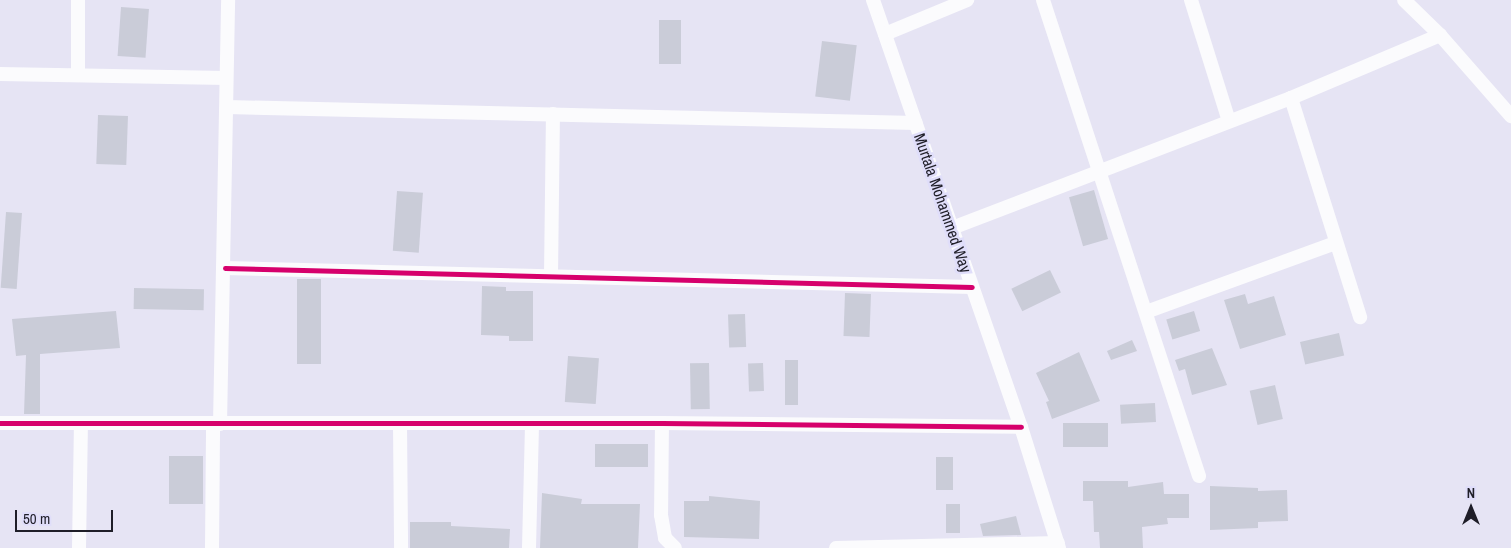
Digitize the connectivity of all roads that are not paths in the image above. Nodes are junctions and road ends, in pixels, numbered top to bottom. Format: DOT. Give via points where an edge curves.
graph roads {
  1 [pos="78,0"];
  2 [pos="228,0"];
  3 [pos="873,0"];
  4 [pos="967,0"];
  5 [pos="1043,0"];
  6 [pos="1191,0"];
  7 [pos="1404,0"];
  8 [pos="885,34"];
  9 [pos="1440,35"];
  10 [pos="0,74"];
  11 [pos="78,75"];
  12 [pos="226,78"];
  13 [pos="1291,98"];
  14 [pos="227,107"];
  15 [pos="553,114"];
  16 [pos="1511,116"];
  17 [pos="1229,121"];
  18 [pos="916,123"];
  19 [pos="1100,170"];
  20 [pos="952,228"];
  21 [pos="1336,243"];
  22 [pos="224,268"];
  23 [pos="551,275"];
  24 [pos="972,287"];
  25 [pos="1146,312"];
  26 [pos="1360,317"];
  27 [pos="0,423"];
  28 [pos="662,423"];
  29 [pos="81,424"];
  30 [pos="216,424"];
  31 [pos="400,424"];
  32 [pos="532,424"];
  33 [pos="1021,427"];
  34 [pos="1199,476"];
  35 [pos="1058,545"];
  36 [pos="79,548"];
  37 [pos="212,548"];
  38 [pos="400,548"];
  39 [pos="529,548"];
  40 [pos="676,548"];
  41 [pos="836,548"];
  1 -- 11 [label="street"];
  2 -- 12 [label="street"];
  3 -- 8 [label="street, Murtala Mohammed Way"];
  4 -- 8 [label="street"];
  5 -- 19 [label="street"];
  6 -- 17 [label="street"];
  7 -- 9 [label="street"];
  8 -- 18 [label="street, Murtala Mohammed Way"];
  9 -- 13 [label="street"];
  9 -- 16 [label="street"];
  10 -- 11 [label="street"];
  11 -- 12 [label="street"];
  12 -- 14 [label="street"];
  13 -- 17 [label="street"];
  13 -- 21 [label="street"];
  14 -- 15 [label="street"];
  14 -- 22 [label="street"];
  15 -- 18 [label="street"];
  15 -- 23 [label="street"];
  17 -- 19 [label="street"];
  18 -- 20 [label="street, Murtala Mohammed Way"];
  19 -- 20 [label="street"];
  19 -- 25 [label="street"];
  20 -- 24 [label="street, Murtala Mohammed Way"];
  21 -- 25 [label="street"];
  21 -- 26 [label="street"];
  22 -- 23 [label="street"];
  22 -- 30 [label="street"];
  23 -- 24 [label="street"];
  24 -- 33 [label="street, Murtala Mohammed Way"];
  25 -- 34 [label="street"];
  27 -- 29 [label="street"];
  28 -- 32 [label="street"];
  28 -- 33 [label="street"];
  28 -- 40 [label="street" via="660,515 665,538"];
  29 -- 30 [label="street"];
  29 -- 36 [label="street"];
  30 -- 31 [label="street"];
  30 -- 37 [label="street"];
  31 -- 32 [label="street"];
  31 -- 38 [label="street"];
  32 -- 39 [label="street"];
  33 -- 35 [label="street, Murtala Mohammed Way"];
  35 -- 41 [label="street"];
}
